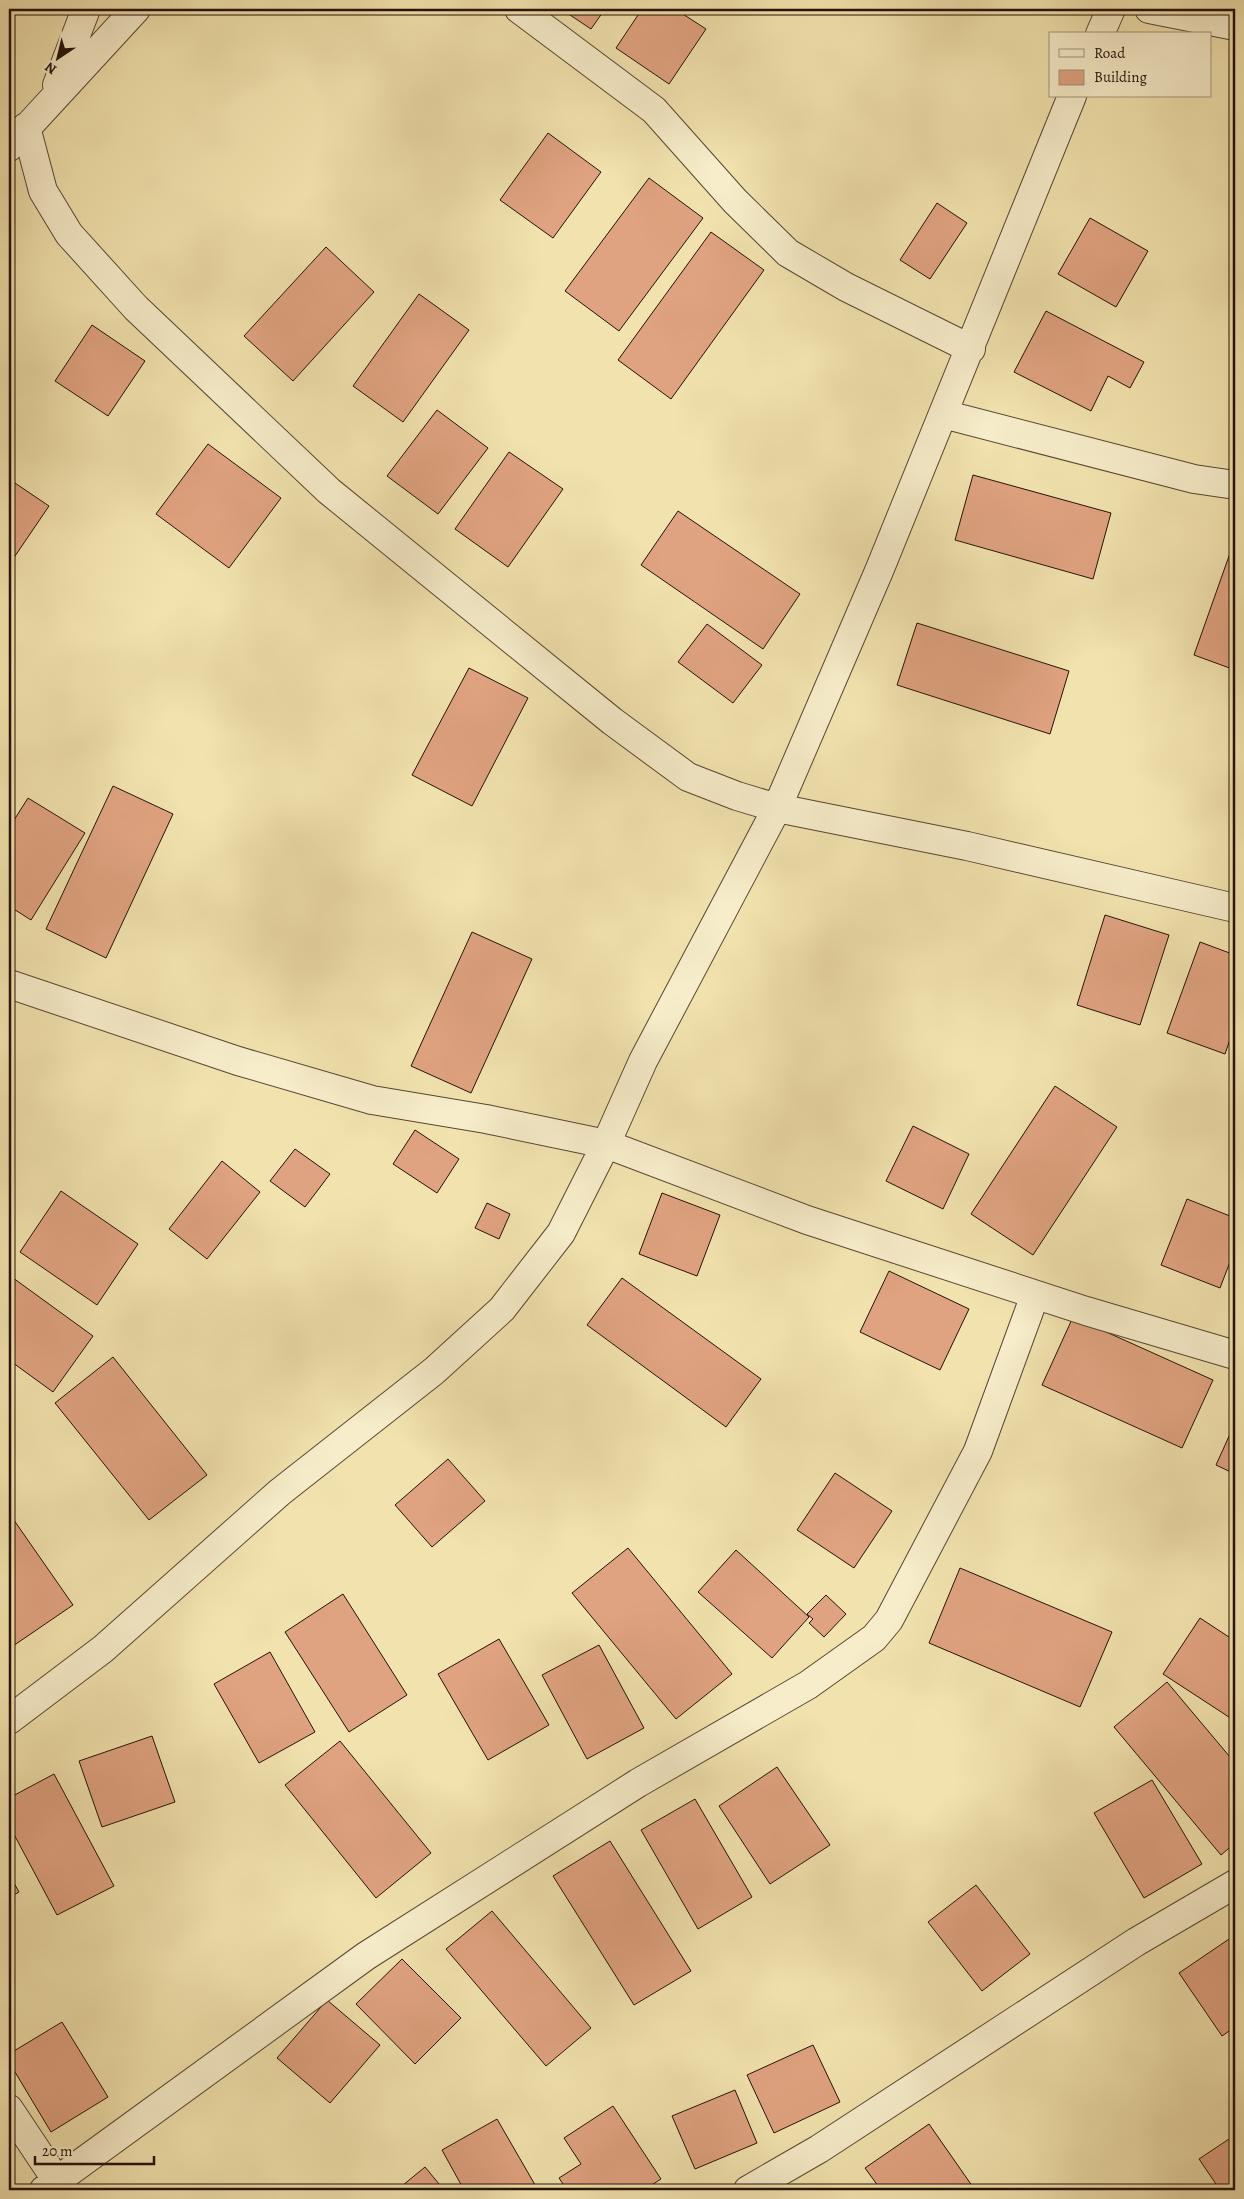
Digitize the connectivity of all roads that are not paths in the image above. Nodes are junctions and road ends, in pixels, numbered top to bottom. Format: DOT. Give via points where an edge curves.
graph roads {
  1 [pos="86,9"];
  2 [pos="136,9"];
  3 [pos="519,9"];
  4 [pos="1111,9"];
  5 [pos="1149,9"];
  6 [pos="1235,26"];
  7 [pos="1101,32"];
  8 [pos="52,98"];
  9 [pos="1071,98"];
  10 [pos="26,127"];
  11 [pos="9,147"];
  12 [pos="971,349"];
  13 [pos="943,414"];
  14 [pos="1235,485"];
  15 [pos="777,808"];
  16 [pos="1235,908"];
  17 [pos="9,984"];
  18 [pos="606,1144"];
  19 [pos="1035,1295"];
  20 [pos="1235,1355"];
  21 [pos="9,1720"];
  22 [pos="1235,1884"];
  23 [pos="9,2109"];
  24 [pos="55,2187"];
  25 [pos="748,2190"];
  1 -- 8 [label="street"];
  2 -- 8 [label="street"];
  3 -- 12 [label="street" via="654,110 735,201 788,253 846,287"];
  4 -- 7 [label="street"];
  5 -- 6 [label="street"];
  8 -- 10 [label="street"];
  9 -- 12 [label="street"];
  10 -- 11 [label="street"];
  10 -- 15 [label="street" via="43,191 69,234 136,308 329,490 612,721 688,776"];
  12 -- 13 [label="street"];
  13 -- 14 [label="street" via="1194,479"];
  13 -- 15 [label="street"];
  15 -- 16 [label="street" via="967,846"];
  15 -- 18 [label="street" via="644,1061"];
  17 -- 18 [label="street" via="238,1061 372,1100"];
  18 -- 19 [label="street" via="807,1220"];
  18 -- 21 [label="street" via="561,1233 502,1309 434,1371 280,1492 103,1649"];
  19 -- 20 [label="street"];
  19 -- 24 [label="street" via="978,1451 889,1620 874,1638 808,1685 638,1783 366,1956"];
  22 -- 25 [label="street" via="1136,1942 820,2149"];
  23 -- 24 [label="street"];
}
